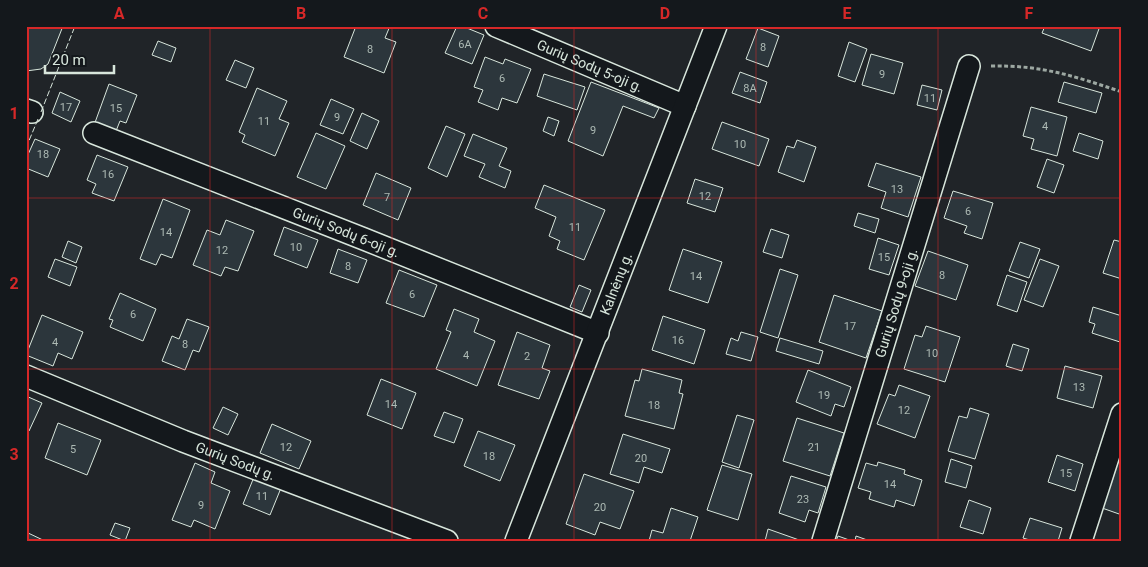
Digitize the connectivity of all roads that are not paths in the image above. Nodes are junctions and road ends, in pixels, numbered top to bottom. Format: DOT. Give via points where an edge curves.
graph roads {
  1 [pos="496,26"];
  2 [pos="716,26"];
  3 [pos="969,66"];
  4 [pos="685,106"];
  5 [pos="94,134"];
  6 [pos="598,333"];
  7 [pos="26,376"];
  8 [pos="1122,414"];
  9 [pos="447,541"];
  10 [pos="516,541"];
  11 [pos="823,541"];
  12 [pos="1081,541"];
  1 -- 4 [label="street, Gurių Sodų 5-oji g."];
  2 -- 4 [label="street, Kalnėnų g."];
  3 -- 11 [label="street, Gurių Sodų 9-oji g."];
  4 -- 6 [label="street, Kalnėnų g."];
  5 -- 6 [label="street, Gurių Sodų 6-oji g."];
  6 -- 10 [label="street, Kalnėnų g."];
  7 -- 9 [label="street, Gurių Sodų g." via="183,441"];
  8 -- 12 [label="street"];
}
